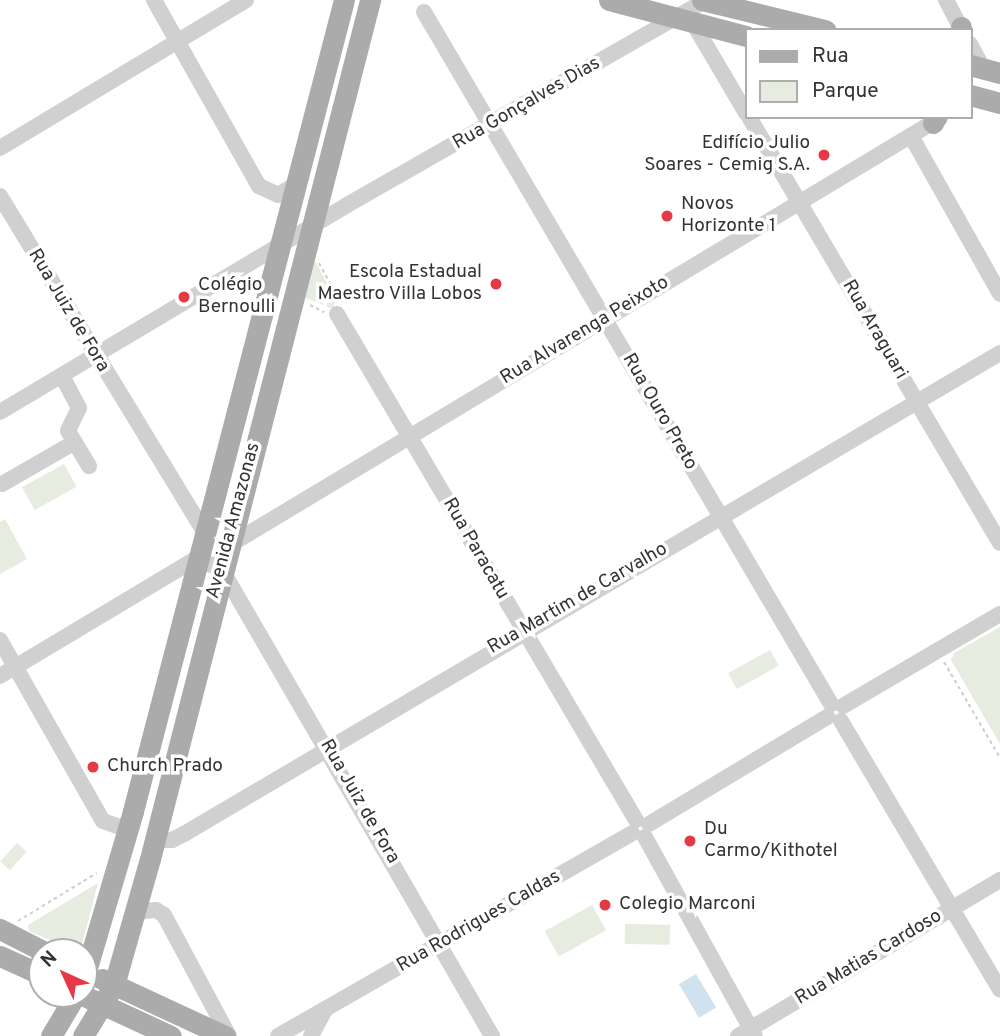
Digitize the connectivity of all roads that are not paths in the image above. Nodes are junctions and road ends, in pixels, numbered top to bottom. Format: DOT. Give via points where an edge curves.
graph roads {
  1 [pos="154,0"];
  2 [pos="246,0"];
  3 [pos="344,0"];
  4 [pos="370,0"];
  5 [pos="609,0"];
  6 [pos="705,0"];
  7 [pos="946,0"];
  8 [pos="424,12"];
  9 [pos="684,20"];
  10 [pos="817,28"];
  11 [pos="961,28"];
  12 [pos="744,35"];
  13 [pos="176,40"];
  14 [pos="972,47"];
  15 [pos="984,69"];
  16 [pos="973,97"];
  17 [pos="1000,103"];
  18 [pos="744,110"];
  19 [pos="749,119"];
  20 [pos="937,119"];
  21 [pos="491,126"];
  22 [pos="911,136"];
  23 [pos="0,148"];
  24 [pos="296,184"];
  25 [pos="325,185"];
  26 [pos="0,196"];
  27 [pos="799,203"];
  28 [pos="347,205"];
  29 [pos="311,235"];
  30 [pos="277,249"];
  31 [pos="1000,294"];
  32 [pos="337,314"];
  33 [pos="606,319"];
  34 [pos="1000,353"];
  35 [pos="95,357"];
  36 [pos="62,376"];
  37 [pos="915,400"];
  38 [pos="0,412"];
  39 [pos="409,436"];
  40 [pos="75,442"];
  41 [pos="89,466"];
  42 [pos="2,484"];
  43 [pos="718,517"];
  44 [pos="199,523"];
  45 [pos="1000,543"];
  46 [pos="228,546"];
  47 [pos="197,558"];
  48 [pos="222,570"];
  49 [pos="1000,614"];
  50 [pos="523,631"];
  51 [pos="0,640"];
  52 [pos="16,667"];
  53 [pos="0,676"];
  54 [pos="836,712"];
  55 [pos="327,748"];
  56 [pos="131,819"];
  57 [pos="640,828"];
  58 [pos="155,840"];
  59 [pos="1000,880"];
  60 [pos="950,909"];
  61 [pos="136,912"];
  62 [pos="6,927"];
  63 [pos="95,938"];
  64 [pos="28,941"];
  65 [pos="443,945"];
  66 [pos="0,956"];
  67 [pos="28,969"];
  68 [pos="98,978"];
  69 [pos="114,985"];
  70 [pos="1000,990"];
  71 [pos="98,1003"];
  72 [pos="102,1005"];
  73 [pos="69,1008"];
  74 [pos="325,1010"];
  75 [pos="133,1019"];
  76 [pos="84,1034"];
  77 [pos="748,1034"];
  78 [pos="51,1036"];
  79 [pos="171,1036"];
  80 [pos="227,1036"];
  81 [pos="278,1036"];
  82 [pos="311,1036"];
  83 [pos="492,1036"];
  1 -- 13 [label="street"];
  2 -- 13 [label="street"];
  3 -- 24 [label="main road, Avenida Amazonas"];
  4 -- 25 [label="main road, Avenida Amazonas"];
  5 -- 9 [label="main road"];
  6 -- 9 [label="main road"];
  6 -- 10 [label="main road"];
  7 -- 11 [label="street"];
  8 -- 21 [label="street, Rua Ouro Preto"];
  9 -- 12 [label="main road"];
  9 -- 18 [label="street, Rua Araguari"];
  9 -- 21 [label="street, Rua Gonçalves Dias"];
  13 -- 23 [label="street"];
  13 -- 24 [label="street" via="265,192 278,194"];
  14 -- 15 [label="street"];
  16 -- 17 [label="main road"];
  19 -- 27 [label="street, Rua Araguari"];
  20 -- 22 [label="street, Rua Alvarenga Peixoto"];
  21 -- 28 [label="street, Rua Gonçalves Dias"];
  21 -- 33 [label="street, Rua Ouro Preto"];
  22 -- 27 [label="street, Rua Alvarenga Peixoto"];
  22 -- 31 [label="street"];
  24 -- 30 [label="main road, Avenida Amazonas"];
  25 -- 28 [label="street" via="337,201"];
  25 -- 29 [label="main road, Avenida Amazonas"];
  26 -- 35 [label="street, Rua Juiz de Fora"];
  27 -- 33 [label="street, Rua Alvarenga Peixoto"];
  27 -- 37 [label="street, Rua Araguari"];
  28 -- 29 [label="street, Rua Gonçalves Dias"];
  29 -- 30 [label="street, Rua Gonçalves Dias"];
  29 -- 46 [label="main road, Avenida Amazonas"];
  30 -- 35 [label="street, Rua Gonçalves Dias"];
  30 -- 44 [label="main road, Avenida Amazonas"];
  32 -- 39 [label="street, Rua Paracatu"];
  33 -- 39 [label="street, Rua Alvarenga Peixoto"];
  33 -- 43 [label="street, Rua Ouro Preto"];
  34 -- 37 [label="street, Rua Martim de Carvalho"];
  35 -- 36 [label="street, Rua Gonçalves Dias"];
  35 -- 44 [label="street, Rua Juiz de Fora"];
  36 -- 38 [label="street, Rua Gonçalves Dias"];
  36 -- 40 [label="street" via="79,408 68,431"];
  37 -- 43 [label="street, Rua Martim de Carvalho"];
  37 -- 45 [label="street, Rua Araguari"];
  39 -- 46 [label="street, Rua Alvarenga Peixoto"];
  39 -- 50 [label="street, Rua Paracatu"];
  40 -- 41 [label="street"];
  40 -- 42 [label="street"];
  43 -- 50 [label="street, Rua Martim de Carvalho"];
  43 -- 54 [label="street, Rua Ouro Preto"];
  44 -- 47 [label="main road, Avenida Amazonas"];
  46 -- 48 [label="main road, Avenida Amazonas"];
  47 -- 48 [label="street"];
  47 -- 52 [label="street"];
  47 -- 56 [label="main road, Avenida Amazonas"];
  48 -- 55 [label="street, Rua Juiz de Fora"];
  48 -- 58 [label="main road, Avenida Amazonas"];
  49 -- 54 [label="street, Rua Rodrigues Caldas"];
  50 -- 55 [label="street, Rua Martim de Carvalho"];
  50 -- 57 [label="street, Rua Paracatu"];
  51 -- 52 [label="street"];
  52 -- 53 [label="street"];
  52 -- 56 [label="street" via="103,821 122,828"];
  54 -- 57 [label="street, Rua Rodrigues Caldas"];
  54 -- 60 [label="street, Rua Ouro Preto"];
  55 -- 58 [label="street, Rua Martim de Carvalho" via="173,840"];
  55 -- 65 [label="street, Rua Juiz de Fora"];
  56 -- 63 [label="main road, Avenida Amazonas"];
  57 -- 65 [label="street, Rua Rodrigues Caldas"];
  57 -- 77 [label="street, Rua Paracatu"];
  58 -- 61 [label="main road, Avenida Amazonas"];
  59 -- 60 [label="street, Rua Matias Cardoso"];
  60 -- 70 [label="street, Rua Ouro Preto"];
  60 -- 77 [label="street, Rua Matias Cardoso"];
  61 -- 69 [label="main road, Avenida Amazonas"];
  61 -- 80 [label="street" via="156,910 164,915"];
  62 -- 64 [label="main road"];
  65 -- 74 [label="street, Rua Rodrigues Caldas"];
  65 -- 83 [label="street, Rua Juiz de Fora"];
  66 -- 67 [label="main road"];
  68 -- 69 [label="main road"];
  69 -- 72 [label="main road, Avenida Amazonas"];
  69 -- 80 [label="main road"];
  71 -- 72 [label="main road"];
  72 -- 75 [label="main road"];
  72 -- 76 [label="main road, Avenida Amazonas"];
  73 -- 78 [label="main road"];
  74 -- 81 [label="street, Rua Rodrigues Caldas"];
  74 -- 82 [label="street"];
  75 -- 76 [label="main road"];
  75 -- 79 [label="main road"];
}
